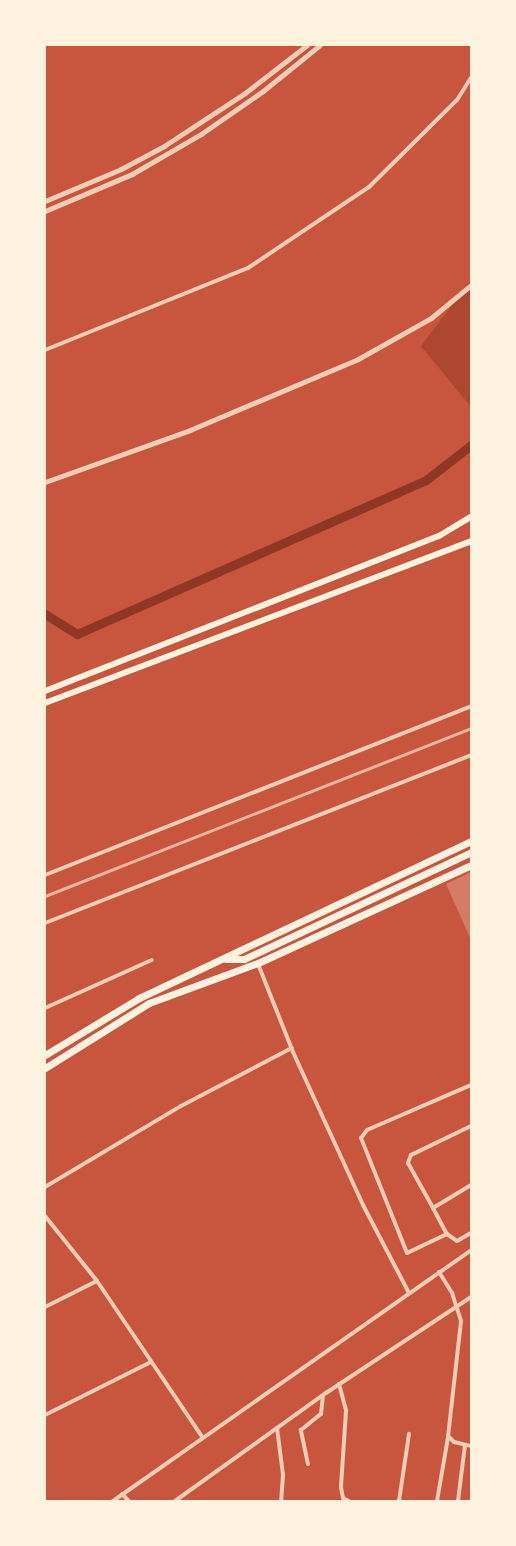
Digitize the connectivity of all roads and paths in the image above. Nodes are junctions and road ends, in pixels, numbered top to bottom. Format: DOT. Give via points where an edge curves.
graph roads {
  1 [pos="307,45"];
  2 [pos="320,45"];
  3 [pos="471,78"];
  4 [pos="45,201"];
  5 [pos="45,211"];
  6 [pos="471,285"];
  7 [pos="45,350"];
  8 [pos="45,482"];
  9 [pos="471,517"];
  10 [pos="471,541"];
  11 [pos="45,691"];
  12 [pos="45,703"];
  13 [pos="471,706"];
  14 [pos="471,755"];
  15 [pos="471,841"];
  16 [pos="471,852"];
  17 [pos="471,865"];
  18 [pos="45,875"];
  19 [pos="45,923"];
  20 [pos="225,959"];
  21 [pos="152,960"];
  22 [pos="240,960"];
  23 [pos="258,963"];
  24 [pos="230,972"];
  25 [pos="45,1008"];
  26 [pos="292,1048"];
  27 [pos="45,1055"];
  28 [pos="45,1068"];
  29 [pos="471,1085"];
  30 [pos="471,1126"];
  31 [pos="471,1185"];
  32 [pos="45,1187"];
  33 [pos="433,1208"];
  34 [pos="45,1216"];
  35 [pos="471,1233"];
  36 [pos="447,1234"];
  37 [pos="471,1250"];
  38 [pos="439,1272"];
  39 [pos="97,1281"];
  40 [pos="408,1293"];
  41 [pos="471,1297"];
  42 [pos="458,1306"];
  43 [pos="45,1307"];
  44 [pos="151,1362"];
  45 [pos="339,1384"];
  46 [pos="323,1396"];
  47 [pos="45,1415"];
  48 [pos="277,1428"];
  49 [pos="410,1434"];
  50 [pos="448,1436"];
  51 [pos="203,1438"];
  52 [pos="465,1445"];
  53 [pos="471,1446"];
  54 [pos="308,1464"];
  55 [pos="122,1494"];
  56 [pos="113,1501"];
  57 [pos="129,1501"];
  58 [pos="175,1501"];
  59 [pos="281,1501"];
  60 [pos="349,1501"];
  61 [pos="399,1501"];
  62 [pos="437,1501"];
  63 [pos="458,1501"];
  1 -- 4 [label="street" via="245,93 164,146"];
  2 -- 5 [label="street" via="263,92 201,134 132,174"];
  3 -- 7 [label="street" via="457,100 369,187 248,268"];
  6 -- 8 [label="street" via="431,318 358,359 190,430"];
  9 -- 11 [label="main road" via="439,536"];
  10 -- 12 [label="main road"];
  13 -- 18 [label="street"];
  14 -- 19 [label="street"];
  15 -- 20 [label="highway"];
  16 -- 22 [label="highway"];
  17 -- 23 [label="highway"];
  20 -- 22 [label="highway"];
  20 -- 27 [label="highway" via="139,998"];
  21 -- 25 [label="street"];
  22 -- 24 [label="highway"];
  23 -- 24 [label="highway"];
  23 -- 26 [label="street"];
  24 -- 28 [label="highway" via="150,1003"];
  26 -- 32 [label="street" via="181,1106"];
  26 -- 40 [label="street" via="363,1205"];
  29 -- 36 [label="street" via="367,1130 361,1138 404,1251 411,1253"];
  30 -- 33 [label="street" via="409,1159"];
  31 -- 33 [label="street"];
  33 -- 36 [label="street"];
  34 -- 39 [label="street"];
  35 -- 36 [label="street" via="457,1241"];
  37 -- 38 [label="street"];
  38 -- 40 [label="street"];
  38 -- 42 [label="street"];
  39 -- 43 [label="street"];
  39 -- 44 [label="street"];
  40 -- 51 [label="street"];
  41 -- 42 [label="street"];
  42 -- 45 [label="street"];
  42 -- 50 [label="street" via="461,1331"];
  44 -- 47 [label="street"];
  44 -- 51 [label="street"];
  45 -- 46 [label="street"];
  45 -- 60 [label="street" via="346,1411 341,1494"];
  46 -- 48 [label="street"];
  46 -- 54 [label="street" via="321,1414 302,1430"];
  48 -- 58 [label="street"];
  48 -- 59 [label="street" via="283,1475"];
  49 -- 61 [label="street"];
  50 -- 52 [label="street"];
  50 -- 62 [label="street"];
  51 -- 55 [label="street"];
  52 -- 53 [label="street"];
  52 -- 63 [label="street"];
  55 -- 56 [label="street"];
  55 -- 57 [label="street"];
}
